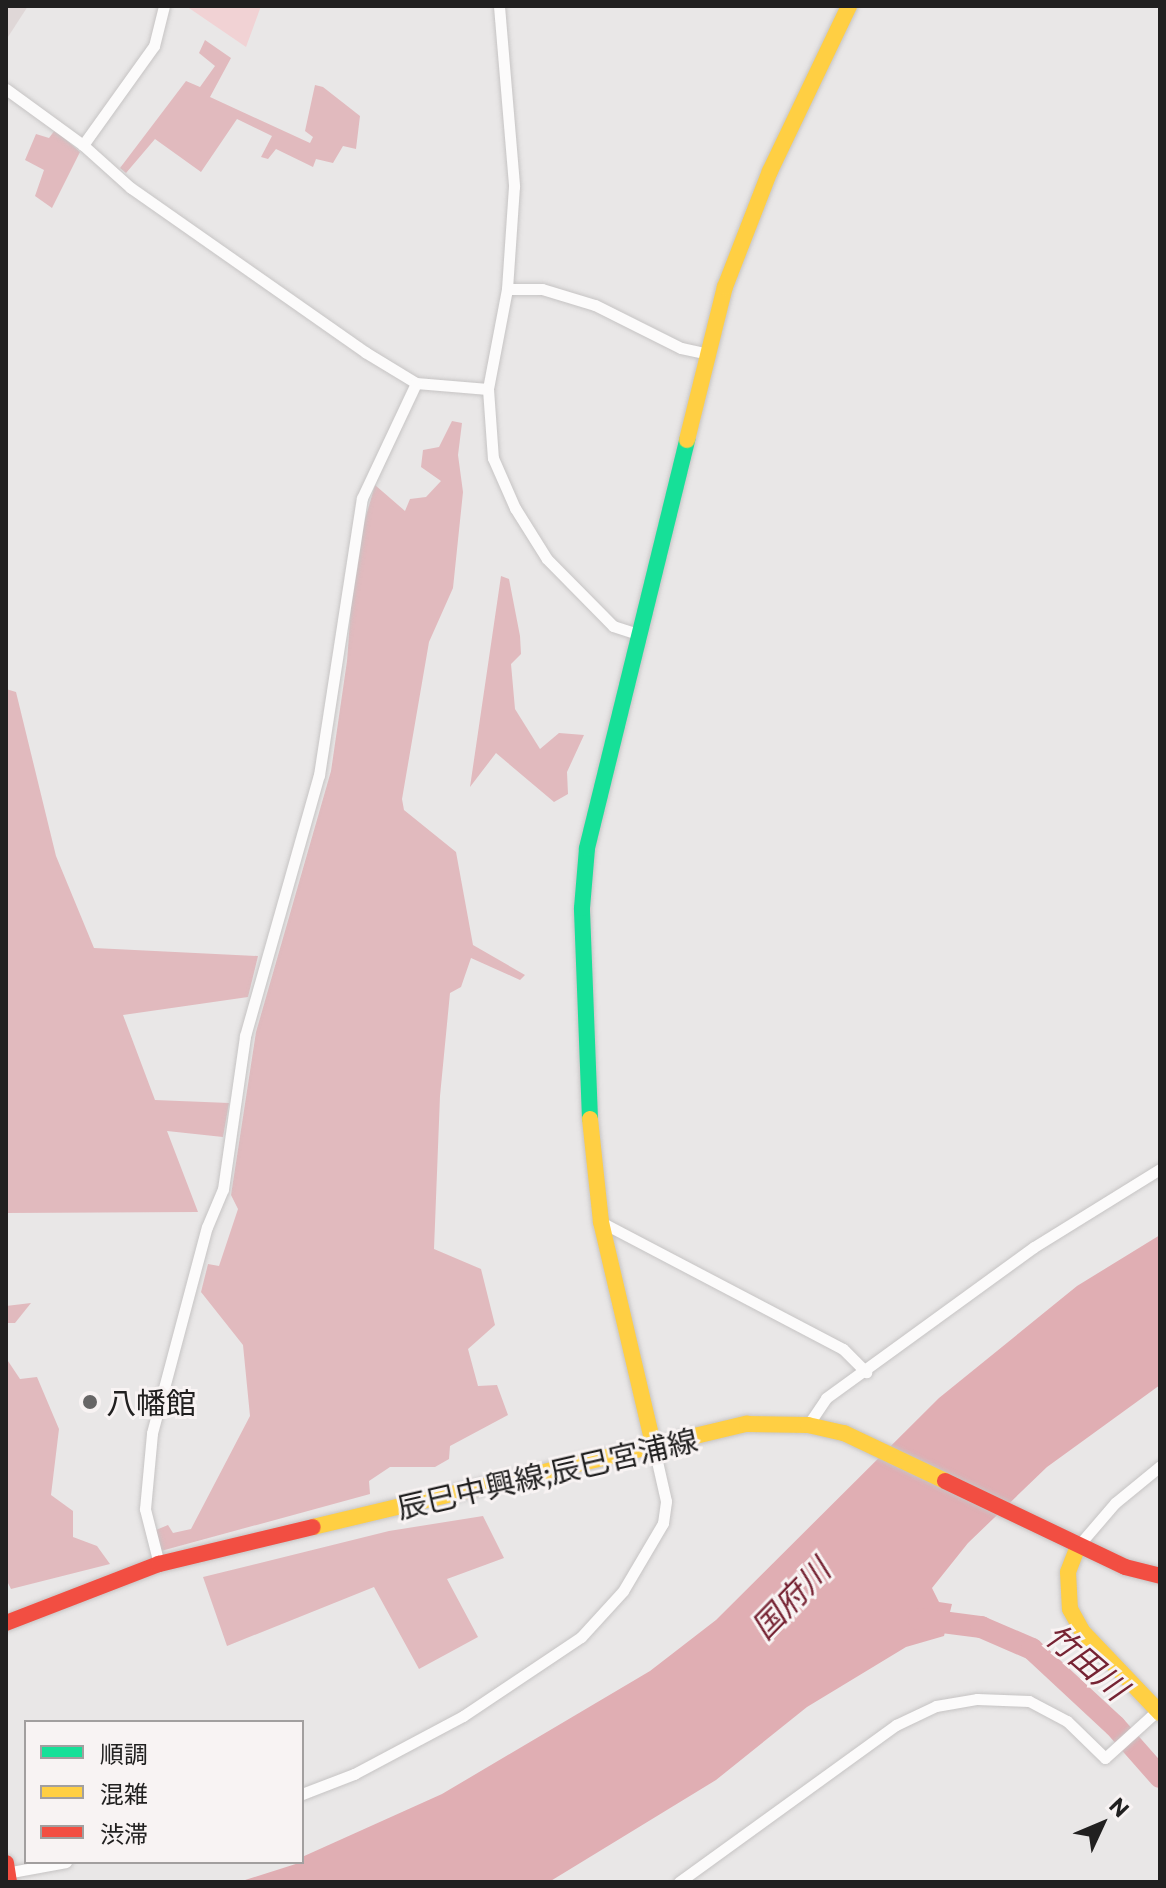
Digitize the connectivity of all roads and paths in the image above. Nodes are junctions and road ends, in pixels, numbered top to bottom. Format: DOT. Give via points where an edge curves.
graph roads {
  1 [pos="164,6"];
  2 [pos="499,6"];
  3 [pos="849,6"];
  4 [pos="6,89"];
  5 [pos="83,145"];
  6 [pos="507,289"];
  7 [pos="709,354"];
  8 [pos="416,383"];
  9 [pos="488,389"];
  10 [pos="638,634"];
  11 [pos="1160,1169"];
  12 [pos="601,1222"];
  13 [pos="866,1372"];
  14 [pos="815,1427"];
  15 [pos="654,1448"];
  16 [pos="1160,1466"];
  17 [pos="1078,1546"];
  18 [pos="159,1564"];
  19 [pos="1160,1576"];
  20 [pos="6,1623"];
  21 [pos="1156,1714"];
  22 [pos="304,1793"];
  23 [pos="56,1864"];
  24 [pos="8,1874"];
  25 [pos="679,1882"];
  1 -- 5 [label="street" via="154,46"];
  2 -- 6 [label="street" via="514,186"];
  3 -- 7 [label="street" via="751,213"];
  4 -- 5 [label="street"];
  5 -- 8 [label="street" via="131,188"];
  6 -- 7 [label="street" via="542,289 595,305 681,348"];
  6 -- 9 [label="street"];
  7 -- 10 [label="street"];
  8 -- 9 [label="street"];
  8 -- 18 [label="street" via="362,498 319,775 245,1036 223,1189 207,1227 152,1433 145,1509"];
  9 -- 10 [label="street" via="493,458 527,529 547,559 613,626"];
  10 -- 12 [label="street" via="593,807 582,908 587,1088"];
  11 -- 13 [label="street" via="1034,1247"];
  12 -- 13 [label="street" via="843,1349"];
  12 -- 15 [label="street"];
  13 -- 14 [label="street" via="826,1398"];
  14 -- 15 [label="street, 辰巳中興線;辰巳宮浦線" via="747,1424"];
  14 -- 17 [label="street, 辰巳中興線;辰巳宮浦線" via="885,1449"];
  15 -- 18 [label="street, 辰巳中興線;辰巳宮浦線"];
  15 -- 22 [label="street" via="666,1501 663,1523 623,1591 581,1637 463,1716 354,1774"];
  16 -- 17 [label="street" via="1115,1503"];
  17 -- 19 [label="street, 辰巳中興線;辰巳宮浦線"];
  17 -- 21 [label="street" via="1068,1572 1070,1609 1082,1631"];
  18 -- 20 [label="street, 辰巳中興線;辰巳宮浦線"];
  21 -- 25 [label="street" via="1105,1758 1067,1721 1029,1701 977,1699 936,1706 896,1725"];
  23 -- 24 [label="street"];
}
